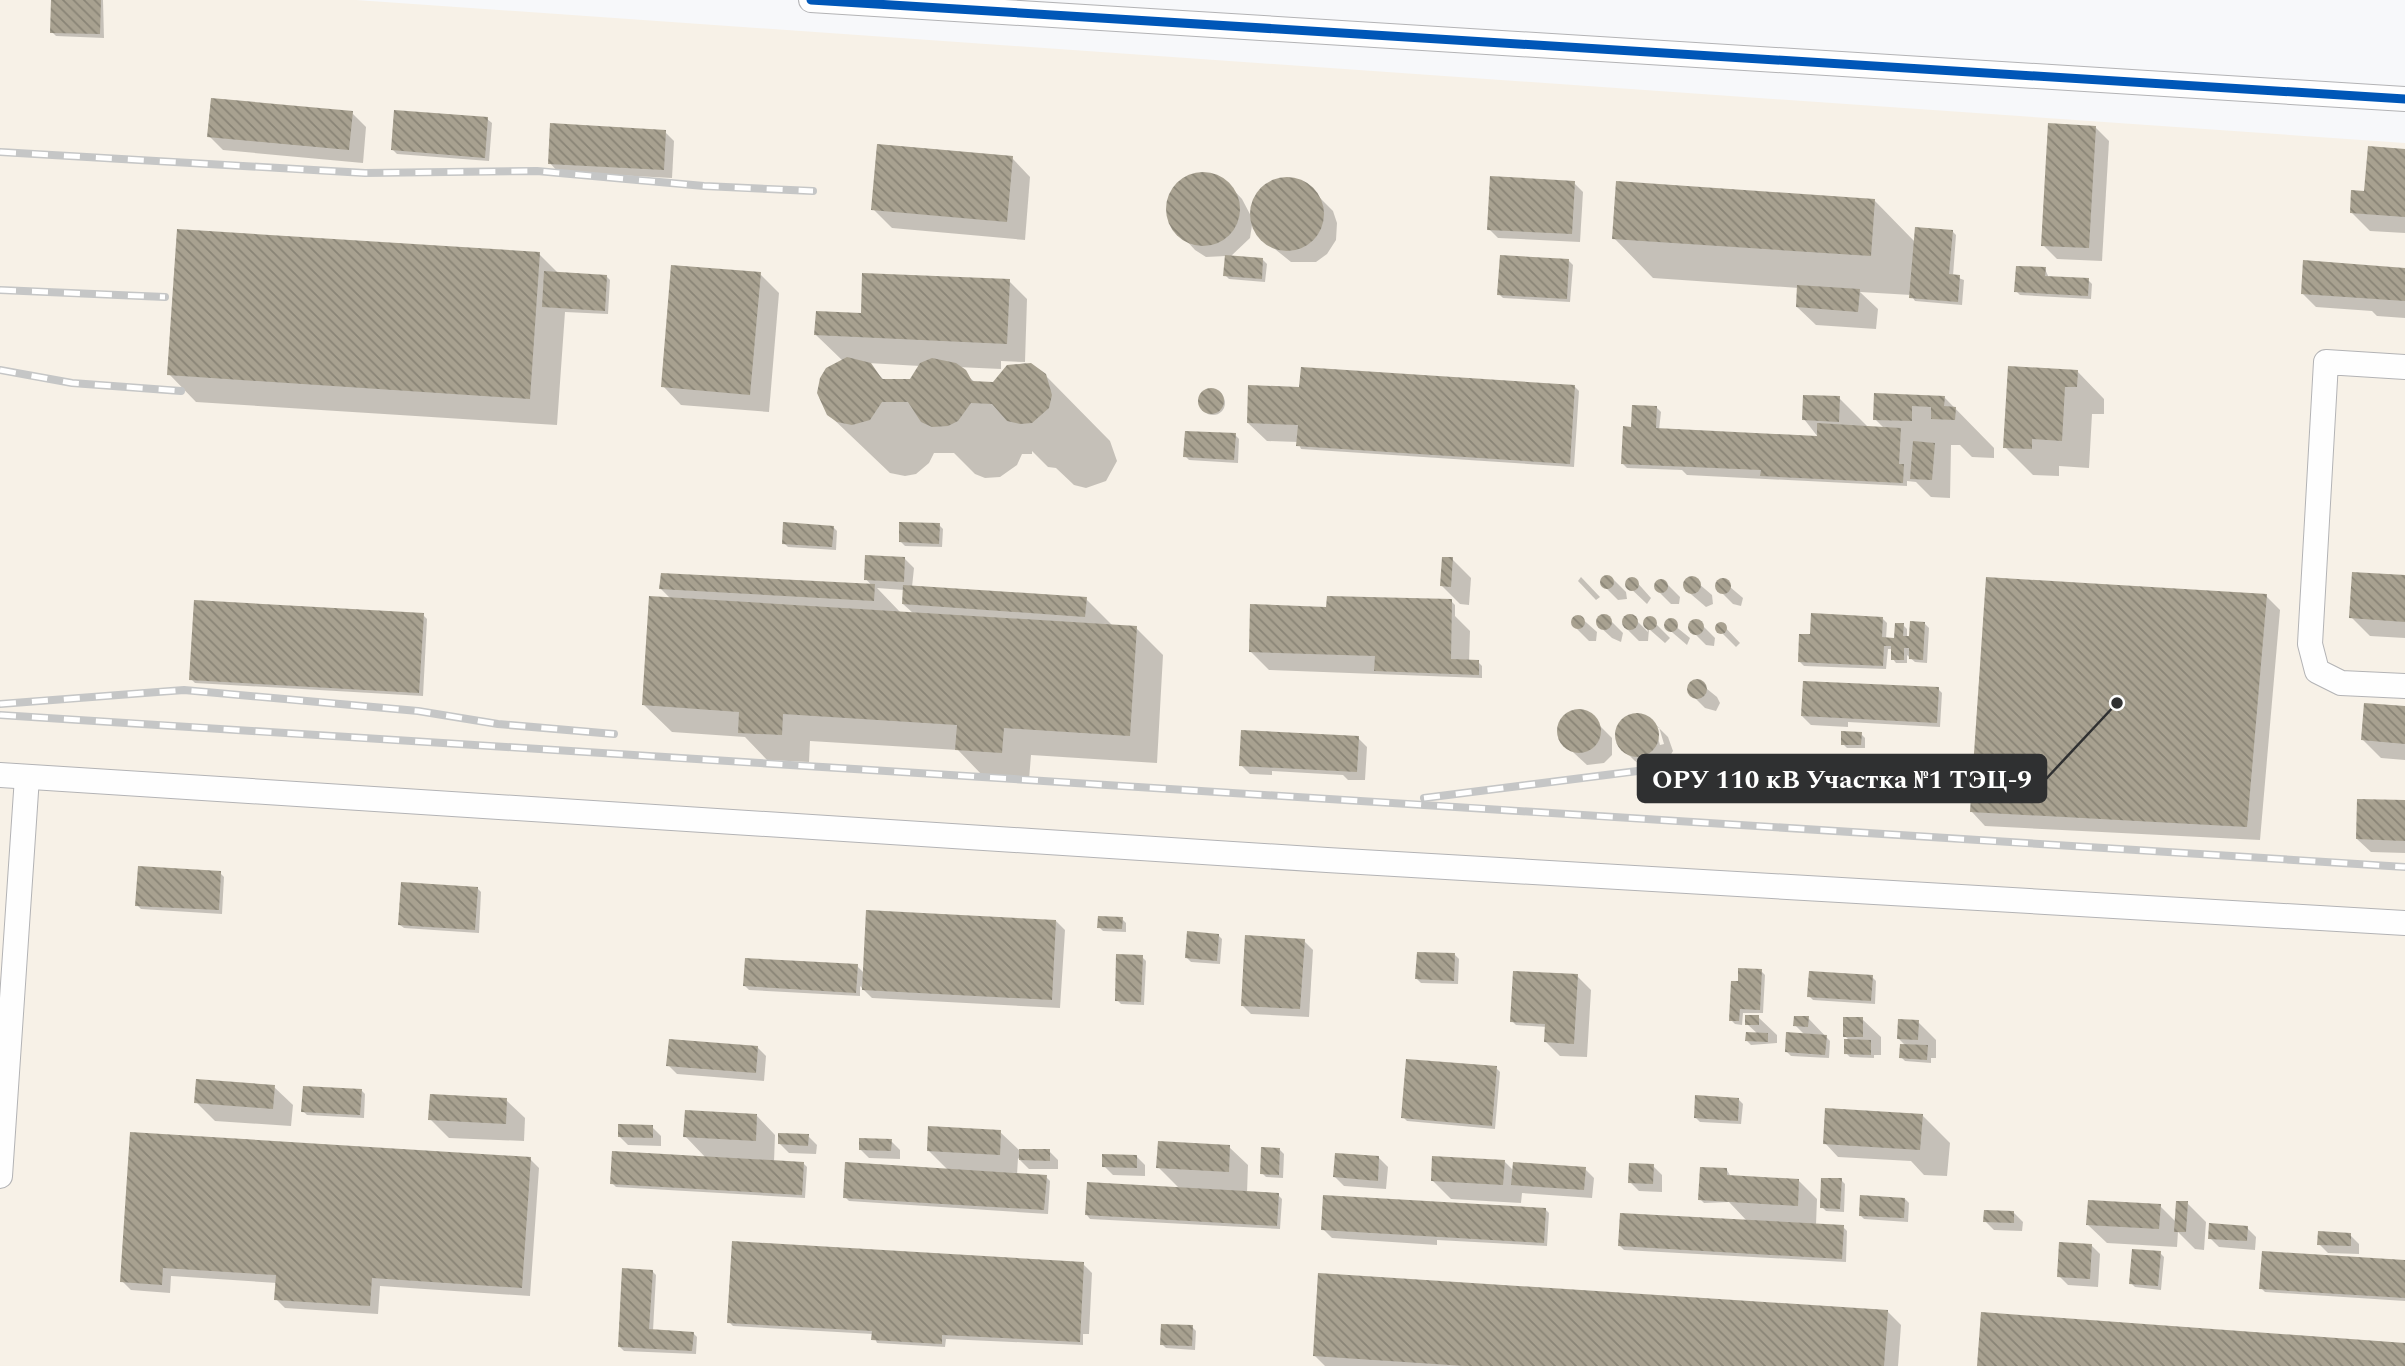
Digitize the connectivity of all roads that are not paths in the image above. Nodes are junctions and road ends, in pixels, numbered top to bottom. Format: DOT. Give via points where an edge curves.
graph roads {
  1 [pos="811,0"];
  2 [pos="2405,99"];
  3 [pos="2405,368"];
  4 [pos="2405,687"];
  5 [pos="0,775"];
  6 [pos="27,777"];
  7 [pos="2405,923"];
  8 [pos="0,1176"];
  1 -- 2 [label="street"];
  3 -- 4 [label="street" via="2326,362 2310,644 2317,671 2341,683"];
  5 -- 6 [label="street"];
  6 -- 7 [label="street"];
  6 -- 8 [label="street"];
}
